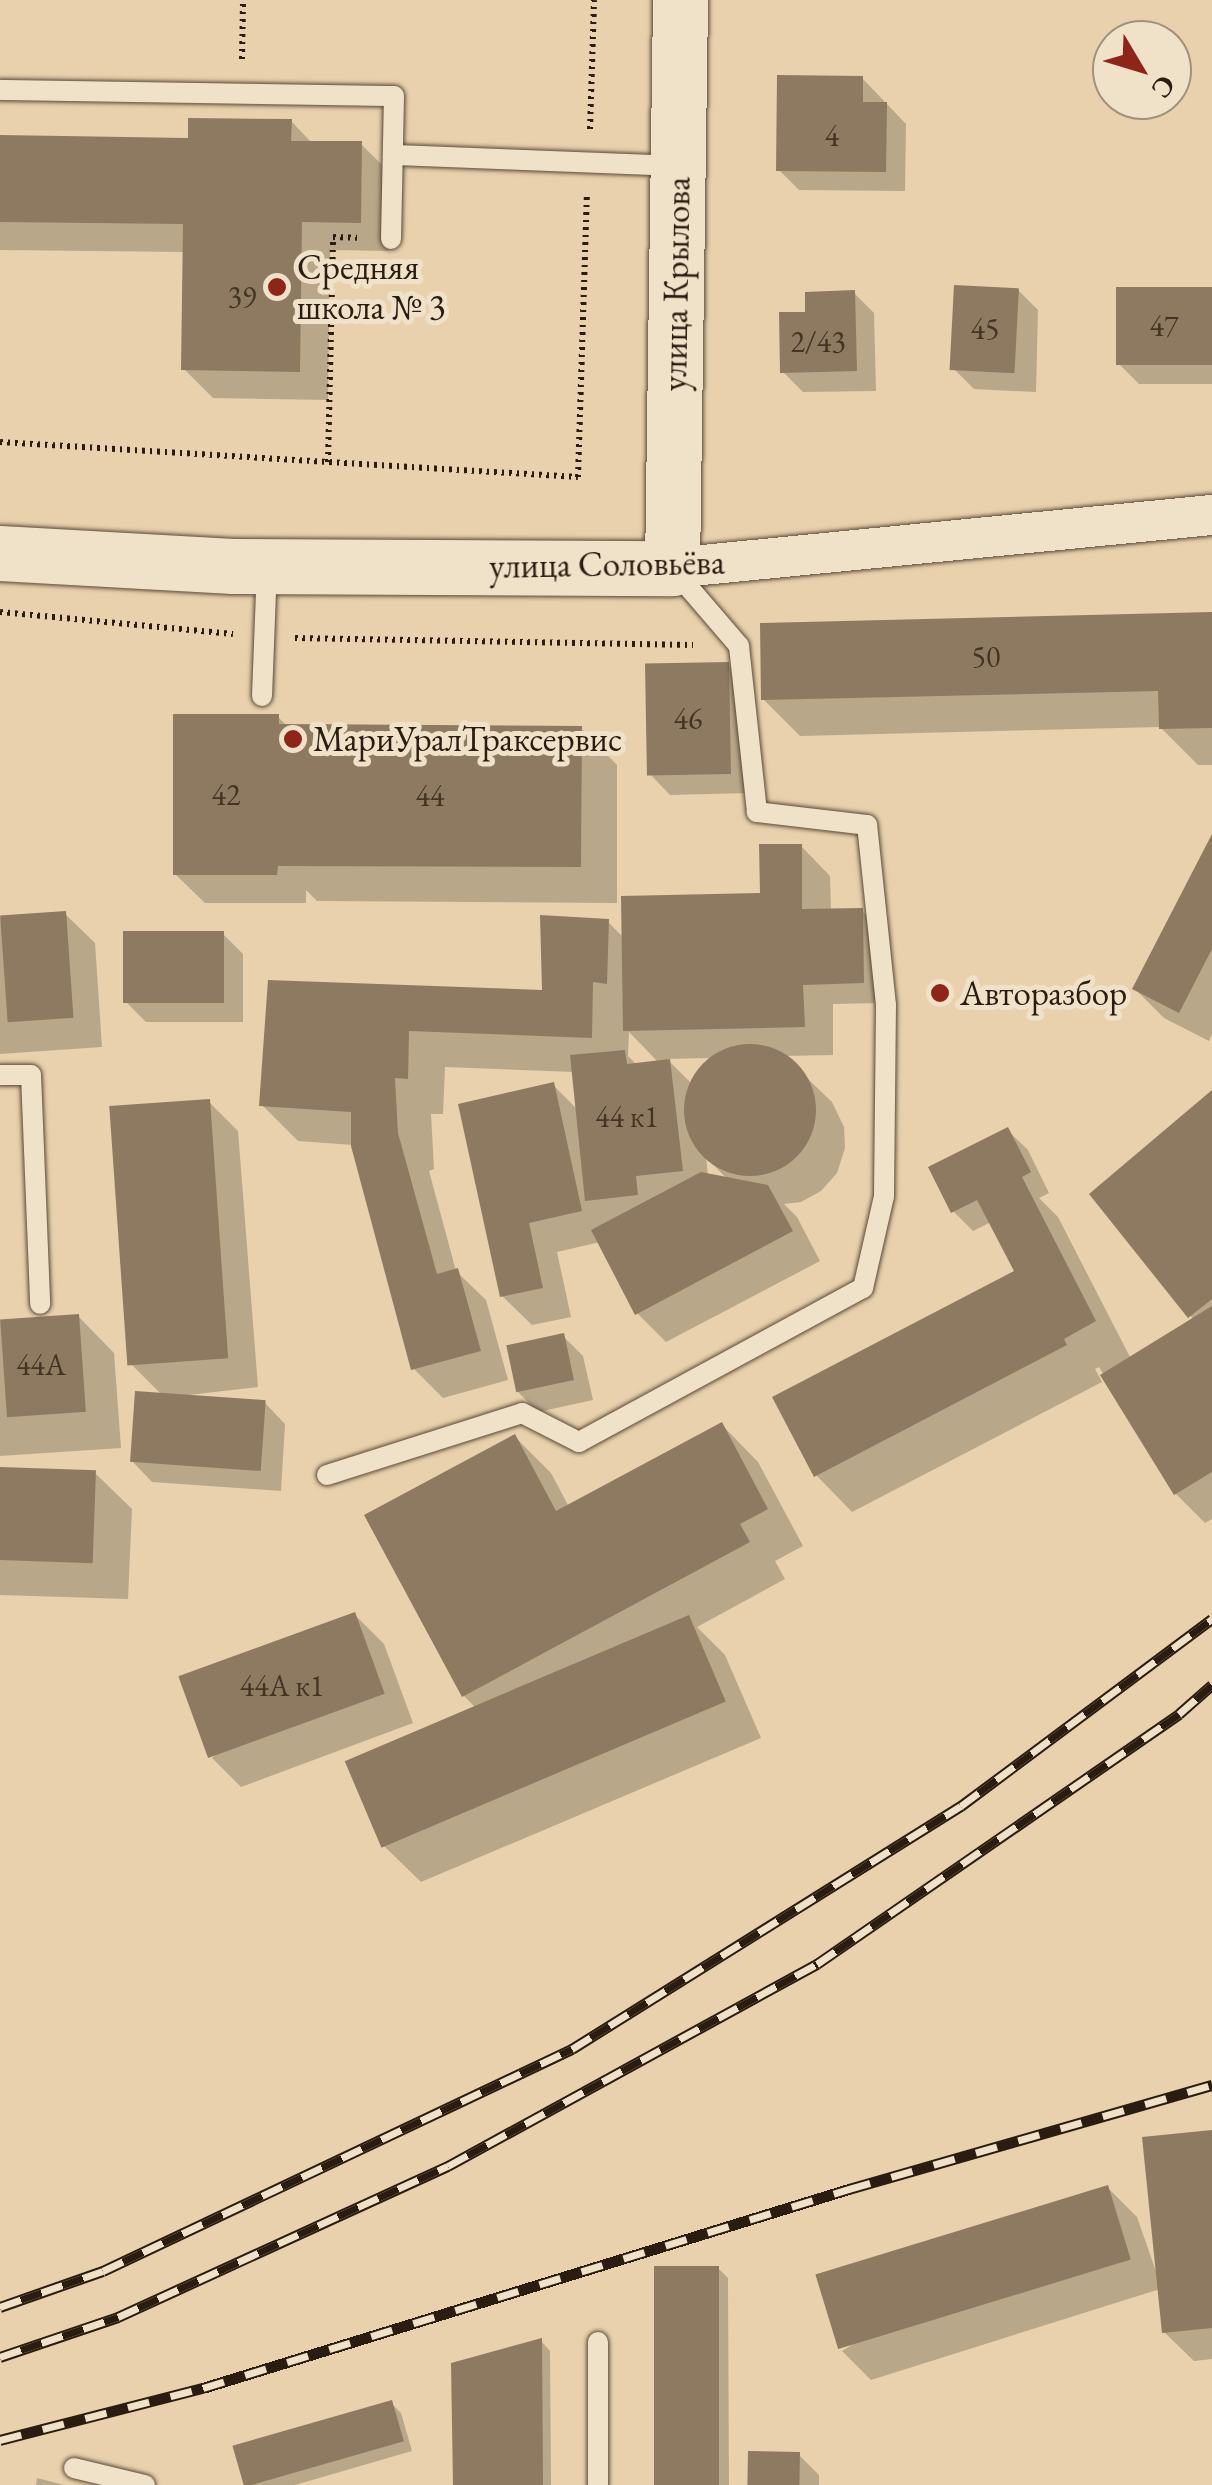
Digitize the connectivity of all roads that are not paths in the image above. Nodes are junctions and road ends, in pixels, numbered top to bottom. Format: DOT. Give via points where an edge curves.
graph roads {
  1 [pos="680,0"];
  2 [pos="0,90"];
  3 [pos="393,155"];
  4 [pos="678,166"];
  5 [pos="391,239"];
  6 [pos="1212,514"];
  7 [pos="0,553"];
  8 [pos="267,566"];
  9 [pos="672,568"];
  10 [pos="262,696"];
  11 [pos="0,1075"];
  12 [pos="40,1304"];
  13 [pos="327,1475"];
  14 [pos="598,2342"];
  15 [pos="74,2468"];
  16 [pos="145,2485"];
  17 [pos="598,2485"];
  1 -- 4 [label="main road, улица Крылова"];
  2 -- 3 [label="lane" via="394,96"];
  3 -- 4 [label="lane"];
  3 -- 5 [label="lane"];
  4 -- 9 [label="main road, улица Крылова"];
  6 -- 9 [label="street, улица Соловьёва"];
  7 -- 8 [label="main road, улица Соловьёва"];
  8 -- 9 [label="main road, улица Соловьёва"];
  8 -- 10 [label="lane"];
  9 -- 13 [label="lane" via="739,646 757,812 867,825 886,1024 884,1196 863,1288 578,1442 522,1413"];
  11 -- 12 [label="lane" via="32,1075"];
  14 -- 17 [label="lane"];
  15 -- 16 [label="lane"];
}
